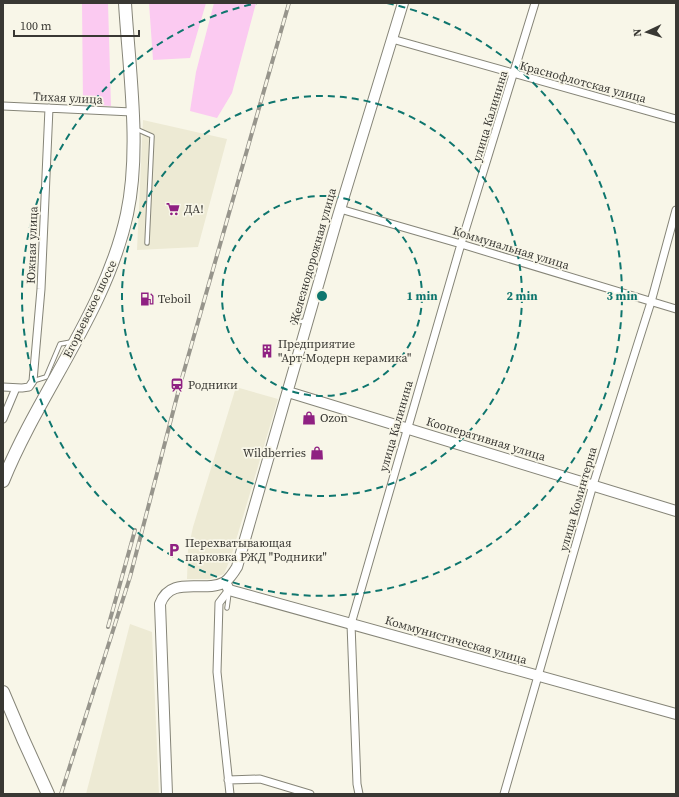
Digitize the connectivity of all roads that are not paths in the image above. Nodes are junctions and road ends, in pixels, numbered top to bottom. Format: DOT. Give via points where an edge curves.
graph roads {
  1 [pos="125,3"];
  2 [pos="403,3"];
  3 [pos="535,3"];
  4 [pos="392,40"];
  5 [pos="514,75"];
  6 [pos="3,106"];
  7 [pos="49,108"];
  8 [pos="132,112"];
  9 [pos="676,119"];
  10 [pos="132,127"];
  11 [pos="340,209"];
  12 [pos="676,210"];
  13 [pos="147,243"];
  14 [pos="461,244"];
  15 [pos="651,302"];
  16 [pos="676,309"];
  17 [pos="294,322"];
  18 [pos="307,322"];
  19 [pos="76,341"];
  20 [pos="33,381"];
  21 [pos="3,388"];
  22 [pos="16,388"];
  23 [pos="288,392"];
  24 [pos="3,419"];
  25 [pos="406,428"];
  26 [pos="3,481"];
  27 [pos="593,485"];
  28 [pos="676,511"];
  29 [pos="227,586"];
  30 [pos="227,608"];
  31 [pos="351,624"];
  32 [pos="539,677"];
  33 [pos="3,692"];
  34 [pos="676,714"];
  35 [pos="228,780"];
  36 [pos="48,794"];
  37 [pos="167,794"];
  38 [pos="230,794"];
  39 [pos="310,794"];
  40 [pos="359,794"];
  41 [pos="504,794"];
  1 -- 8 [label="main road, Егорьевское шоссе"];
  2 -- 4 [label="main road, Железнодорожная улица"];
  3 -- 5 [label="street, улица Калинина"];
  4 -- 5 [label="street, Краснофлотская улица"];
  4 -- 11 [label="main road, Железнодорожная улица"];
  5 -- 9 [label="street, Краснофлотская улица"];
  5 -- 14 [label="street, улица Калинина"];
  6 -- 7 [label="street, Тихая улица"];
  7 -- 8 [label="street, Тихая улица"];
  7 -- 20 [label="street, Южная улица" via="41,290"];
  8 -- 10 [label="main road, Егорьевское шоссе"];
  10 -- 13 [label="lane" via="152,136"];
  10 -- 19 [label="main road, Егорьевское шоссе" via="132,177 128,213 107,277"];
  11 -- 14 [label="street, Коммунальная улица"];
  11 -- 18 [label="main road, Железнодорожная улица"];
  12 -- 15 [label="street, улица Коминтерна"];
  14 -- 15 [label="street, Коммунальная улица"];
  14 -- 25 [label="street, улица Калинина"];
  15 -- 16 [label="street, Коммунальная улица"];
  15 -- 27 [label="street, улица Коминтерна"];
  17 -- 18 [label="lane"];
  18 -- 23 [label="main road, Железнодорожная улица"];
  19 -- 20 [label="lane" via="60,344 46,377"];
  19 -- 26 [label="main road, Егорьевское шоссе" via="25,434"];
  20 -- 22 [label="street" via="30,386"];
  21 -- 22 [label="street"];
  22 -- 24 [label="street"];
  23 -- 25 [label="main road, Кооперативная улица"];
  23 -- 29 [label="main road, Железнодорожная улица" via="237,567"];
  25 -- 27 [label="main road, Кооперативная улица"];
  25 -- 31 [label="street, улица Калинина"];
  27 -- 28 [label="main road, Кооперативная улица"];
  27 -- 32 [label="street, улица Коминтерна"];
  29 -- 30 [label="lane"];
  29 -- 31 [label="main road, Коммунистическая улица"];
  29 -- 35 [label="street, Железнодорожная улица" via="219,604 218,672"];
  29 -- 37 [label="main road" via="174,588 167,591 160,604"];
  31 -- 32 [label="main road, Коммунистическая улица"];
  31 -- 40 [label="street, улица Калинина"];
  32 -- 34 [label="main road, Коммунистическая улица"];
  32 -- 41 [label="street, улица Коминтерна"];
  33 -- 36 [label="main road"];
  35 -- 38 [label="street, Железнодорожная улица"];
  35 -- 39 [label="street" via="260,779"];
}
